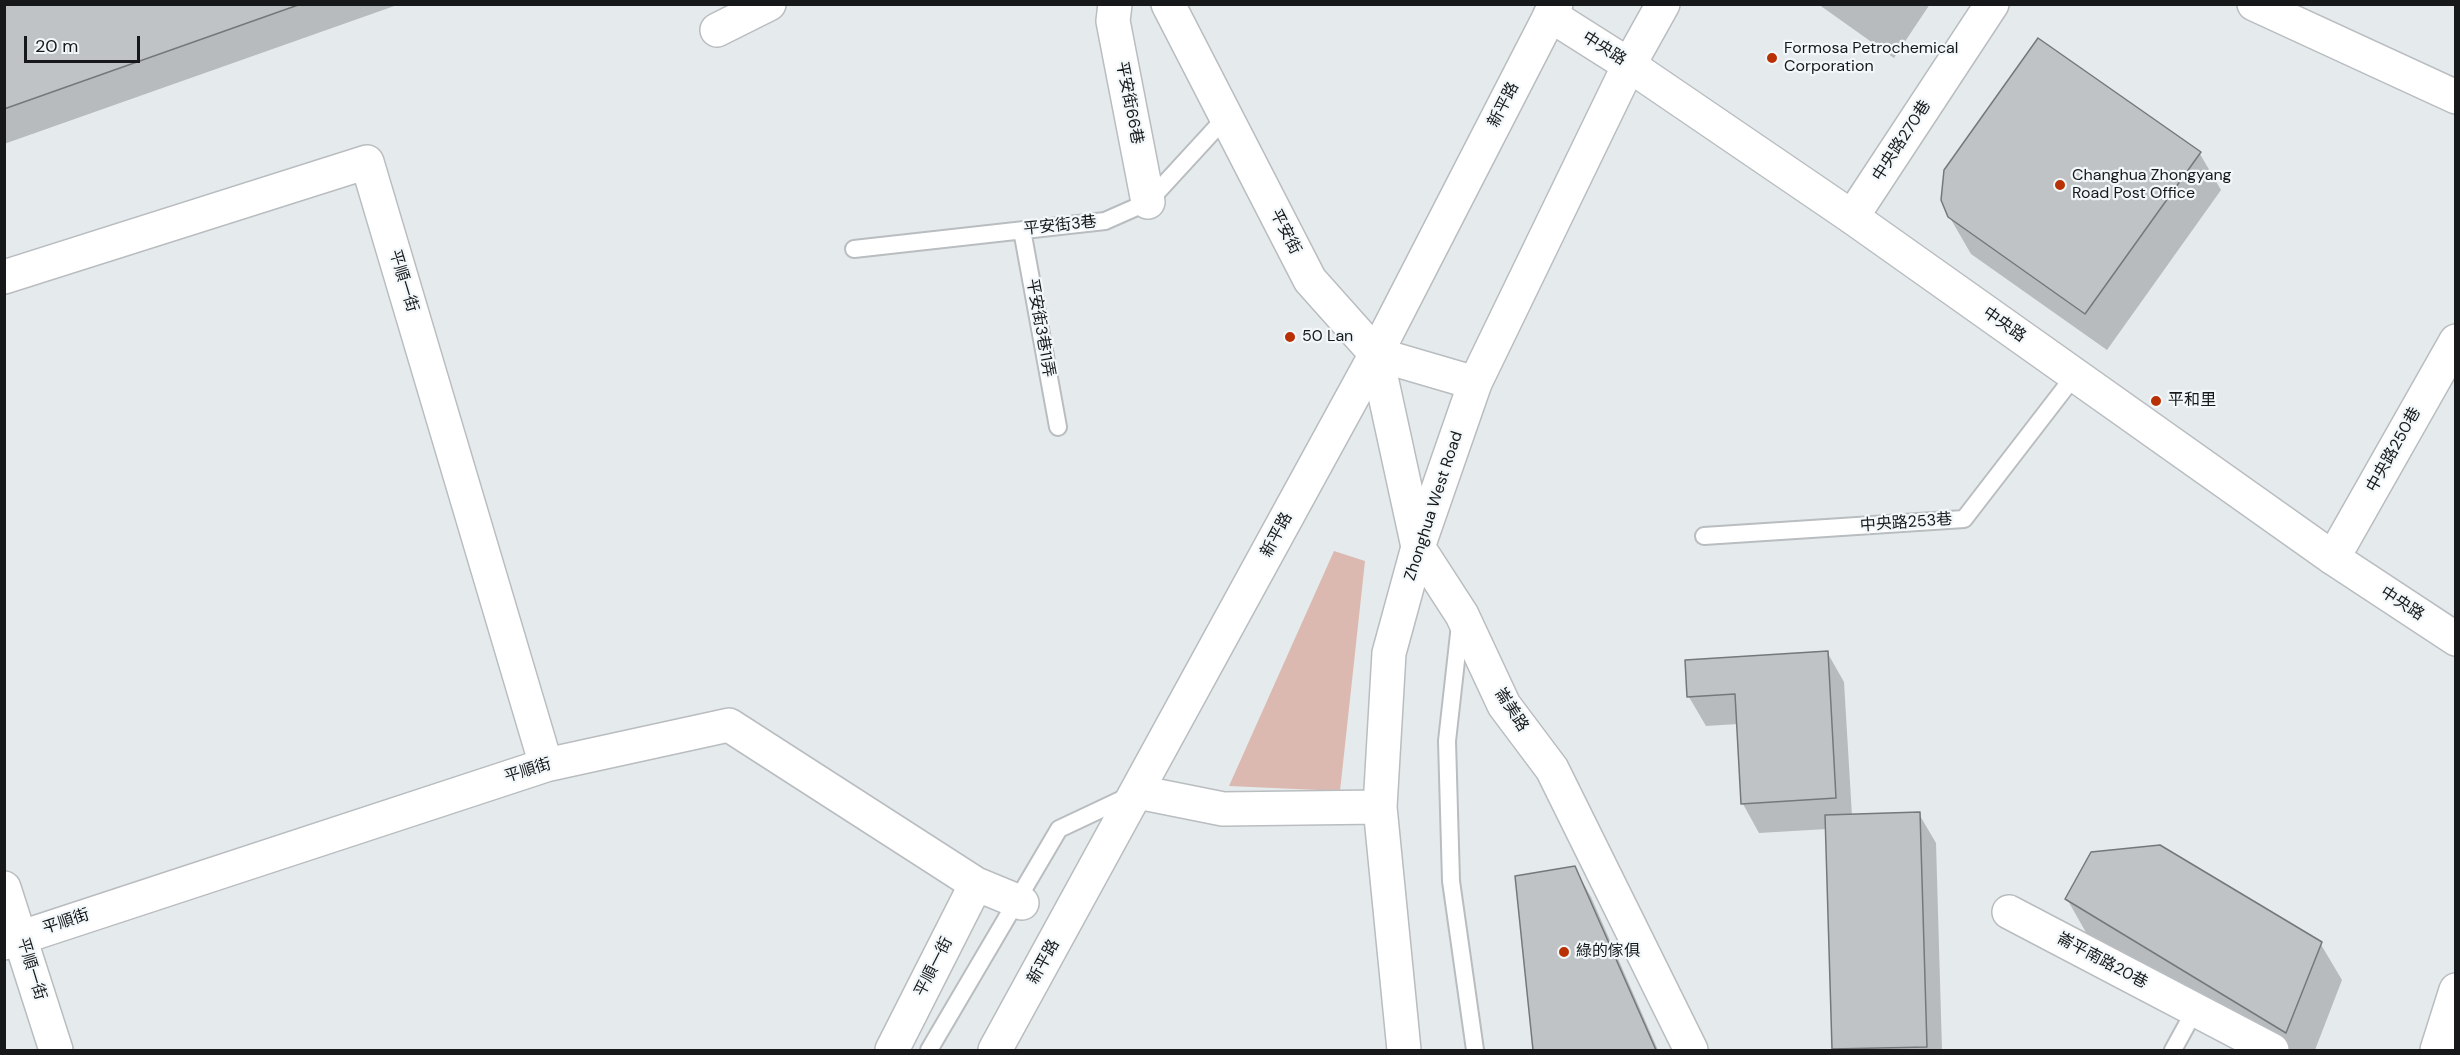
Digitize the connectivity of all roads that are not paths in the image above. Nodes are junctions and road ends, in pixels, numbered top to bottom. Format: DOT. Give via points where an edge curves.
graph roads {
  1 [pos="769,4"];
  2 [pos="1115,4"];
  3 [pos="1168,4"];
  4 [pos="1663,4"];
  5 [pos="1992,4"];
  6 [pos="2254,4"];
  7 [pos="1553,10"];
  8 [pos="717,30"];
  9 [pos="1629,65"];
  10 [pos="2456,97"];
  11 [pos="1226,117"];
  12 [pos="1148,202"];
  13 [pos="1852,217"];
  14 [pos="1022,230"];
  15 [pos="854,249"];
  16 [pos="4,277"];
  17 [pos="2456,341"];
  18 [pos="1376,354"];
  19 [pos="2075,375"];
  20 [pos="1474,383"];
  21 [pos="1058,427"];
  22 [pos="1704,536"];
  23 [pos="1418,547"];
  24 [pos="2333,558"];
  25 [pos="1461,615"];
  26 [pos="2456,639"];
  27 [pos="546,765"];
  28 [pos="1138,792"];
  29 [pos="1380,807"];
  30 [pos="976,884"];
  31 [pos="4,888"];
  32 [pos="1019,902"];
  33 [pos="2009,912"];
  34 [pos="13,940"];
  35 [pos="2456,990"];
  36 [pos="2195,1010"];
  37 [pos="56,1050"];
  38 [pos="892,1050"];
  39 [pos="929,1050"];
  40 [pos="995,1050"];
  41 [pos="1404,1050"];
  42 [pos="1475,1050"];
  43 [pos="1691,1050"];
  44 [pos="2173,1050"];
  45 [pos="2272,1050"];
  46 [pos="2437,1050"];
  1 -- 8 [label="street"];
  2 -- 12 [label="street, 平安街66巷" via="1113,21"];
  3 -- 11 [label="street, 平安街"];
  4 -- 9 [label="street, Zhonghua West Road"];
  5 -- 13 [label="street, 中央路270巷"];
  6 -- 10 [label="street"];
  7 -- 9 [label="street, 中央路"];
  7 -- 18 [label="street, 新平路"];
  9 -- 13 [label="street, 中央路"];
  9 -- 20 [label="street, Zhonghua West Road"];
  11 -- 12 [label="lane, 平安街3巷"];
  11 -- 18 [label="street, 平安街" via="1310,280"];
  12 -- 14 [label="lane, 平安街3巷" via="1106,220"];
  13 -- 19 [label="street, 中央路"];
  14 -- 15 [label="lane, 平安街3巷"];
  14 -- 21 [label="lane, 平安街3巷11弄"];
  16 -- 27 [label="street, 平順一街" via="367,162"];
  17 -- 24 [label="street, 中央路250巷"];
  18 -- 20 [label="street"];
  18 -- 23 [label="street, 崙美路"];
  18 -- 28 [label="street, 新平路"];
  19 -- 22 [label="lane, 中央路253巷" via="1964,519"];
  19 -- 24 [label="street, 中央路"];
  20 -- 23 [label="street, Zhonghua West Road"];
  23 -- 25 [label="street, 崙美路"];
  23 -- 29 [label="street, Zhonghua West Road" via="1389,653"];
  24 -- 26 [label="street, 中央路"];
  25 -- 42 [label="lane" via="1447,741 1450,858"];
  25 -- 43 [label="street, 崙美路" via="1504,705 1552,769"];
  27 -- 30 [label="street, 平順街" via="729,725"];
  27 -- 34 [label="street, 平順街"];
  28 -- 29 [label="street" via="1223,809"];
  28 -- 32 [label="lane" via="1059,829"];
  28 -- 40 [label="street, 新平路"];
  29 -- 41 [label="street, Zhonghua West Road"];
  30 -- 32 [label="street, 平順街"];
  30 -- 38 [label="street, 平順一街"];
  31 -- 34 [label="street, 平順一街"];
  32 -- 39 [label="lane"];
  33 -- 36 [label="street, 崙平南路20巷"];
  34 -- 37 [label="street, 平順一街"];
  35 -- 46 [label="street"];
  36 -- 44 [label="lane"];
  36 -- 45 [label="street, 崙平南路20巷"];
}
